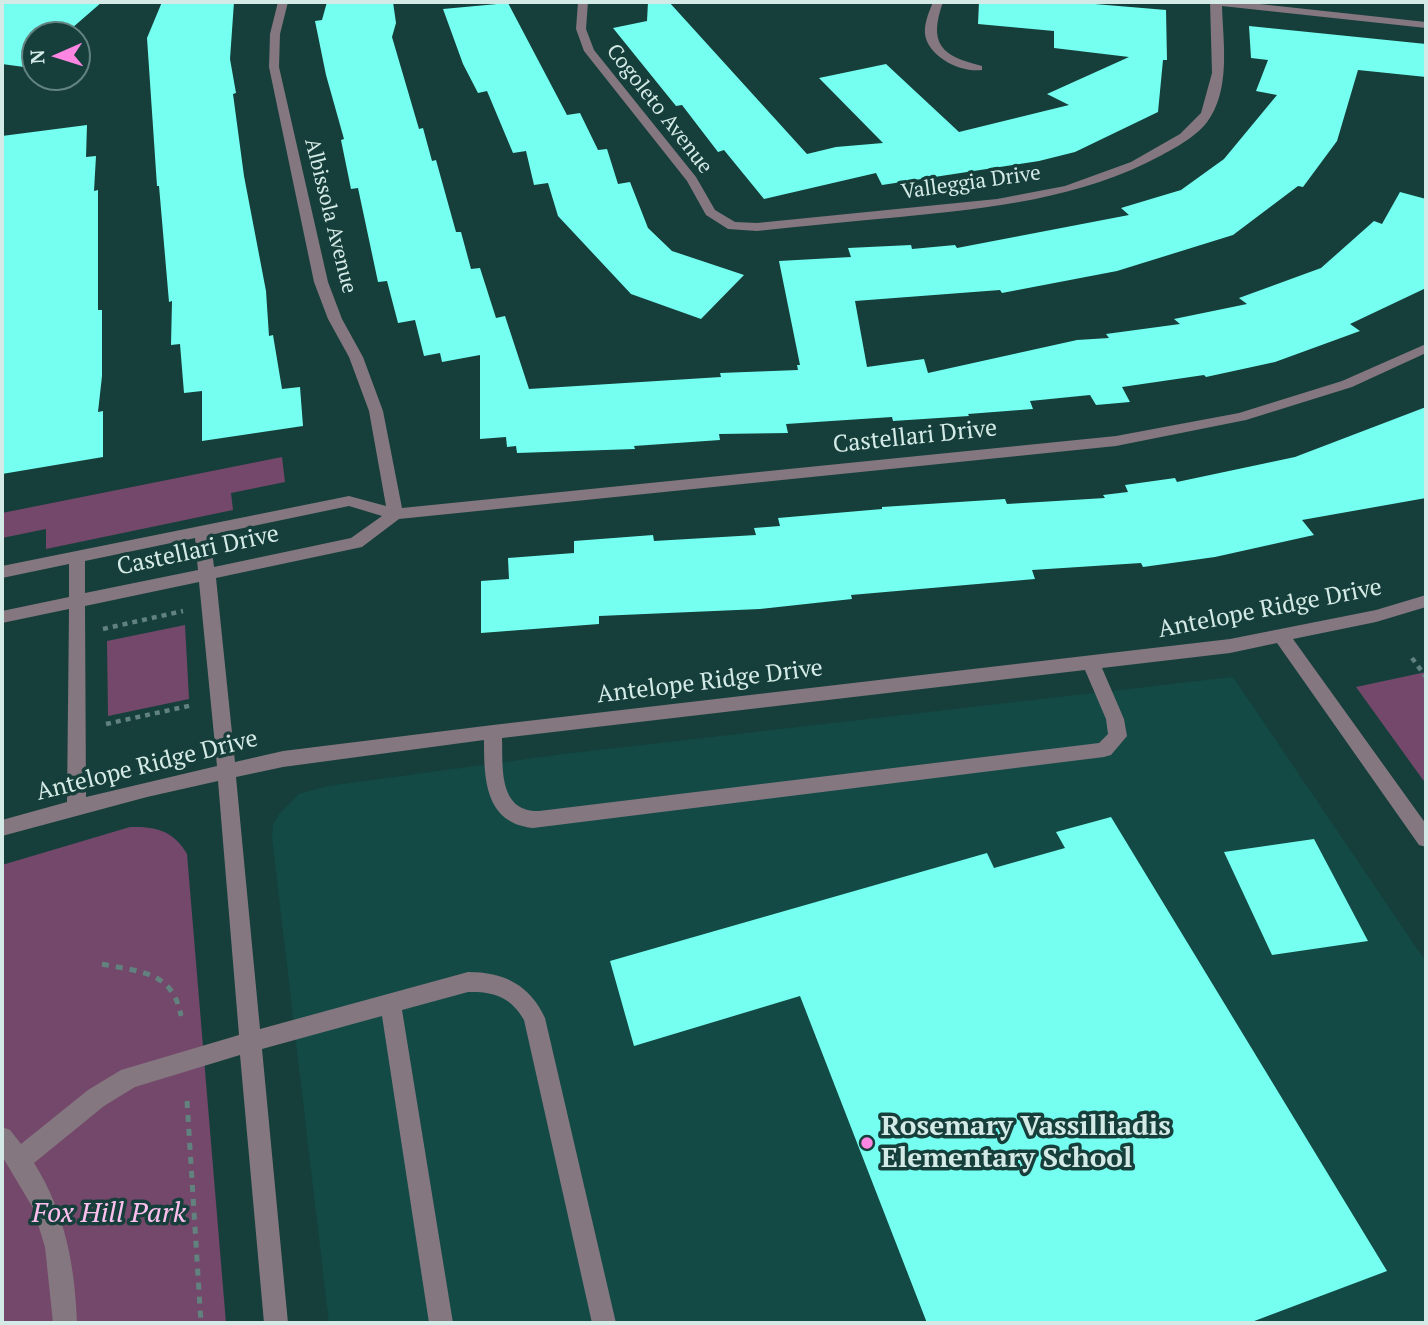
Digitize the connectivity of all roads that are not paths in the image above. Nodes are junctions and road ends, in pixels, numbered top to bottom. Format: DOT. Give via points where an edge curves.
graph roads {
  1 [pos="283,2"];
  2 [pos="583,2"];
  3 [pos="937,2"];
  4 [pos="1216,2"];
  5 [pos="1426,25"];
  6 [pos="978,68"];
  7 [pos="732,226"];
  8 [pos="1426,348"];
  9 [pos="395,514"];
  10 [pos="202,531"];
  11 [pos="77,556"];
  12 [pos="2,572"];
  13 [pos="207,573"];
  14 [pos="78,601"];
  15 [pos="1426,601"];
  16 [pos="2,617"];
  17 [pos="1282,637"];
  18 [pos="1091,663"];
  19 [pos="493,732"];
  20 [pos="226,770"];
  21 [pos="77,807"];
  22 [pos="2,828"];
  23 [pos="1426,839"];
  24 [pos="391,1005"];
  25 [pos="250,1043"];
  26 [pos="2,1138"];
  27 [pos="19,1160"];
  28 [pos="65,1323"];
  29 [pos="276,1323"];
  30 [pos="441,1323"];
  31 [pos="604,1323"];
  1 -- 9 [label="street, Albissola Avenue" via="273,42 274,67 321,282 376,411"];
  2 -- 7 [label="street, Cogoleto Avenue" via="581,29 589,51 692,180 710,212"];
  3 -- 6 [label="street" via="930,30 933,42 944,56"];
  4 -- 5 [label="street"];
  4 -- 7 [label="street, Valleggia Drive" via="1216,90 1206,116 1183,137 1121,171 1039,196 986,205"];
  8 -- 9 [label="street, Castellari Drive" via="1347,384 1241,417 1116,441"];
  9 -- 10 [label="street, Castellari Drive" via="349,501"];
  9 -- 13 [label="street, Castellari Drive" via="356,544"];
  10 -- 11 [label="street, Castellari Drive"];
  10 -- 13 [label="street"];
  11 -- 12 [label="street, Castellari Drive"];
  11 -- 14 [label="street"];
  13 -- 14 [label="street, Castellari Drive"];
  13 -- 20 [label="street"];
  14 -- 16 [label="street, Castellari Drive"];
  14 -- 21 [label="street"];
  15 -- 17 [label="street, Antelope Ridge Drive"];
  17 -- 18 [label="street, Antelope Ridge Drive"];
  17 -- 23 [label="street"];
  18 -- 19 [label="street, Antelope Ridge Drive"];
  18 -- 19 [label="street" via="1118,736 1104,750 580,815 525,819 506,810 495,792"];
  19 -- 20 [label="street, Antelope Ridge Drive"];
  20 -- 21 [label="street, Antelope Ridge Drive"];
  20 -- 25 [label="street"];
  21 -- 22 [label="street, Antelope Ridge Drive"];
  24 -- 25 [label="street"];
  24 -- 30 [label="street"];
  24 -- 31 [label="street" via="486,981 517,992 527,1004 534,1018"];
  25 -- 27 [label="street" via="130,1078 96,1098"];
  25 -- 29 [label="street"];
  26 -- 27 [label="street"];
  27 -- 28 [label="street" via="46,1207 59,1250"];
}
